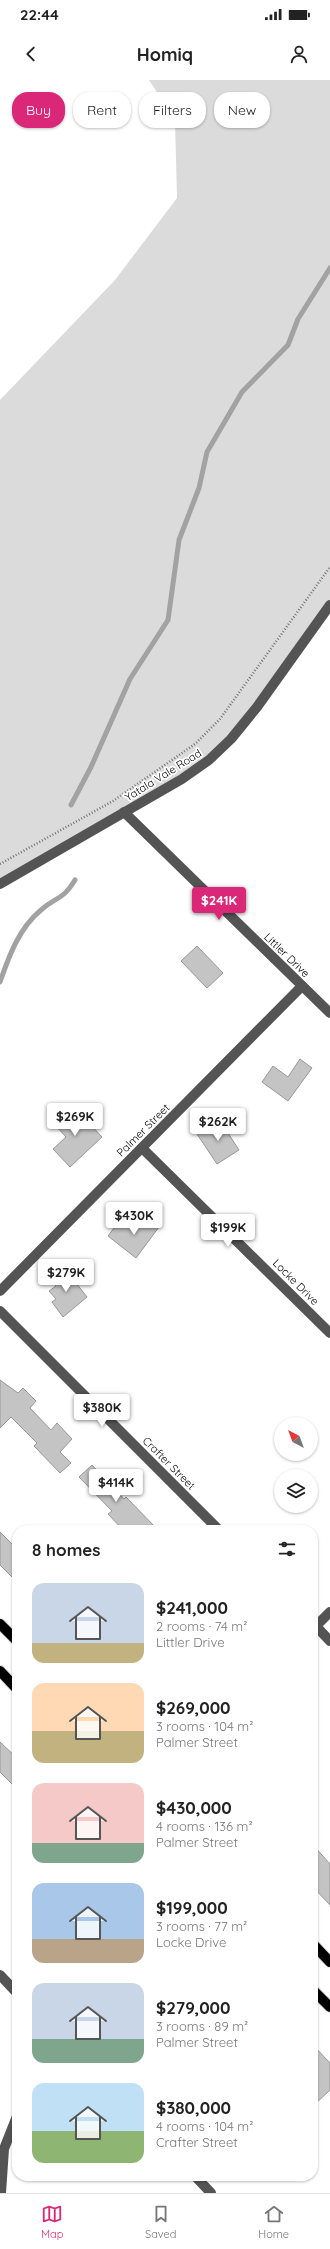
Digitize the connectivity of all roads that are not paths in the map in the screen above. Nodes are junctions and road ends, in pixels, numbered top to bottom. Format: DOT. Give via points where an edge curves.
graph roads {
  1 [pos="330,605"];
  2 [pos="124,812"];
  3 [pos="0,884"];
  4 [pos="302,986"];
  5 [pos="330,1013"];
  6 [pos="142,1148"];
  7 [pos="0,1291"];
  8 [pos="0,1311"];
  9 [pos="330,1333"];
  10 [pos="214,1525"];
  11 [pos="330,1612"];
  12 [pos="318,1621"];
  13 [pos="0,1624"];
  14 [pos="318,1628"];
  15 [pos="12,1636"];
  16 [pos="330,1641"];
  17 [pos="0,1671"];
  18 [pos="12,1684"];
  19 [pos="318,1949"];
  20 [pos="330,1962"];
  21 [pos="0,1975"];
  22 [pos="12,1988"];
  23 [pos="318,1995"];
  24 [pos="330,2007"];
  25 [pos="12,2129"];
  26 [pos="200,2181"];
  27 [pos="1,2193"];
  28 [pos="211,2193"];
  1 -- 2 [label="street, Yatala Vale Road" via="231,739 209,760 182,779"];
  2 -- 3 [label="street, Yatala Vale Road"];
  2 -- 4 [label="street, Littler Drive"];
  4 -- 5 [label="street, Littler Drive"];
  4 -- 6 [label="street, Palmer Street"];
  6 -- 7 [label="street, Palmer Street"];
  6 -- 9 [label="street, Locke Drive"];
  8 -- 10 [label="street, Crafter Street"];
  11 -- 12 [label="street"];
  13 -- 15 [label="main road"];
  14 -- 16 [label="street"];
  17 -- 18 [label="main road"];
  19 -- 20 [label="main road"];
  21 -- 22 [label="street"];
  23 -- 24 [label="main road"];
  25 -- 27 [label="street" via="4,2149"];
  26 -- 28 [label="street"];
}
